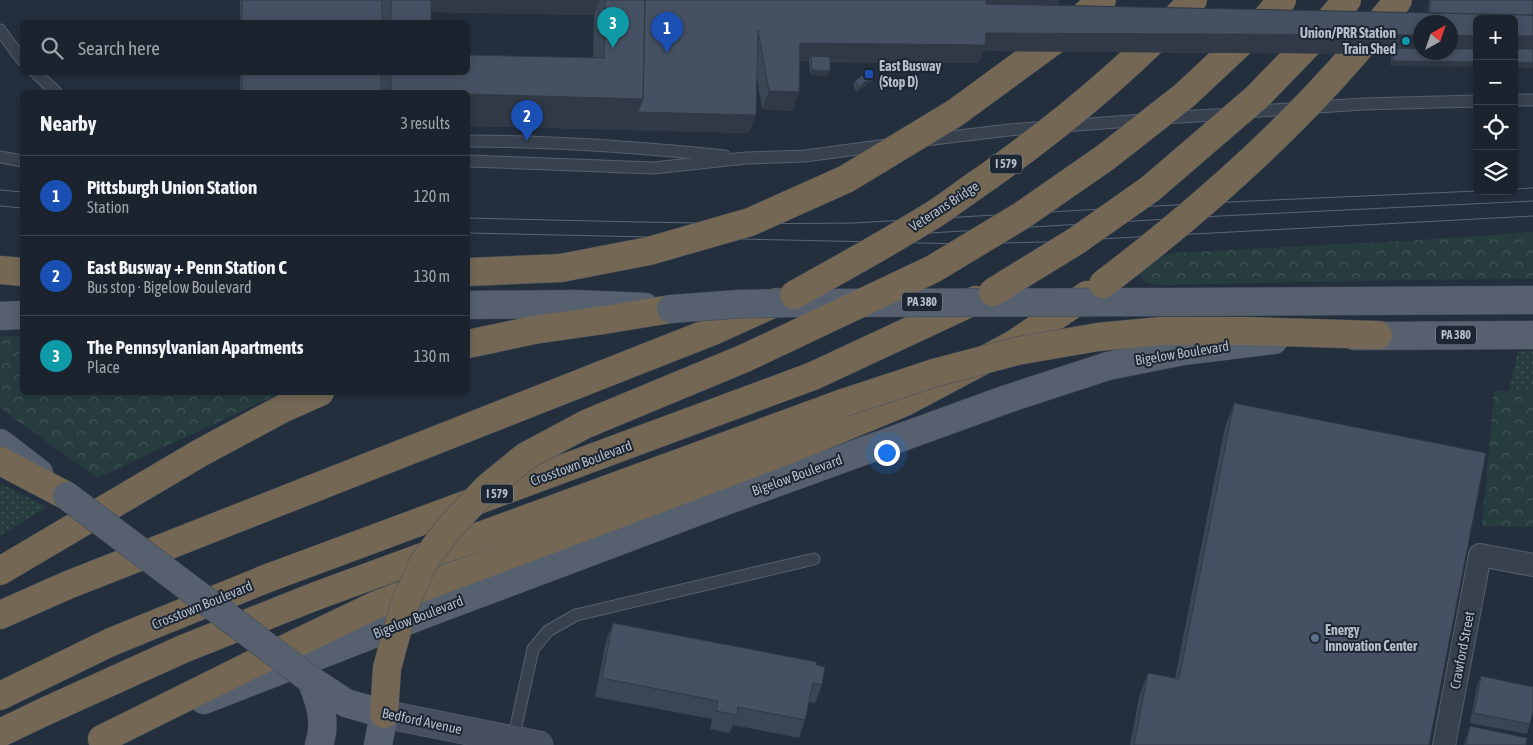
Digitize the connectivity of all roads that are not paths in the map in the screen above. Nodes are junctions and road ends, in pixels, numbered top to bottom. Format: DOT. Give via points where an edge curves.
graph roads {
  1 [pos="1102,0"];
  2 [pos="1193,0"];
  3 [pos="1282,0"];
  4 [pos="1347,0"];
  5 [pos="1398,0"];
  6 [pos="0,30"];
  7 [pos="3,43"];
  8 [pos="20,58"];
  9 [pos="38,75"];
  10 [pos="54,90"];
  11 [pos="1518,100"];
  12 [pos="1533,100"];
  13 [pos="1473,101"];
  14 [pos="470,141"];
  15 [pos="0,157"];
  16 [pos="746,158"];
  17 [pos="20,161"];
  18 [pos="470,161"];
  19 [pos="0,270"];
  20 [pos="20,272"];
  21 [pos="470,272"];
  22 [pos="20,285"];
  23 [pos="0,288"];
  24 [pos="1533,300"];
  25 [pos="470,305"];
  26 [pos="671,309"];
  27 [pos="20,315"];
  28 [pos="0,316"];
  29 [pos="1378,335"];
  30 [pos="1533,335"];
  31 [pos="470,344"];
  32 [pos="313,395"];
  33 [pos="0,443"];
  34 [pos="0,461"];
  35 [pos="67,496"];
  36 [pos="814,559"];
  37 [pos="1533,566"];
  38 [pos="0,571"];
  39 [pos="0,616"];
  40 [pos="311,680"];
  41 [pos="0,696"];
  42 [pos="384,714"];
  43 [pos="0,733"];
  44 [pos="513,740"];
  45 [pos="96,742"];
  46 [pos="319,745"];
  47 [pos="378,745"];
  48 [pos="539,745"];
  49 [pos="1444,745"];
  1 -- 21 [label="highway, bridge" via="1063,34 955,113 846,179 750,222 649,251 561,268"];
  2 -- 39 [label="highway, Veterans Bridge / I 579, bridge" via="1166,30 1093,96 1021,153 937,212 794,295 713,331 68,585"];
  3 -- 42 [label="highway, bridge" via="1185,95 1106,157 1021,216 933,269 745,358 586,424 526,456 488,487 449,528 423,563 404,606 387,668"];
  4 -- 41 [label="highway, Crosstown Boulevard / I 579, bridge" via="1257,97 1150,189 1076,241 993,292 813,376 268,578 111,642"];
  5 -- 45 [label="highway, bridge" via="1305,108 1234,176 1159,242 1014,344 905,402 788,450 376,605"];
  6 -- 7 [label="lane"];
  7 -- 8 [label="lane"];
  9 -- 10 [label="lane"];
  11 -- 12 [label="lane"];
  13 -- 16 [label="lane" via="1363,104 1009,130 805,156"];
  14 -- 16 [label="lane" via="644,148"];
  15 -- 17 [label="lane"];
  16 -- 18 [label="lane" via="654,168"];
  19 -- 20 [label="highway"];
  22 -- 23 [label="highway"];
  24 -- 26 [label="main road, PA 380, bridge" via="789,303"];
  25 -- 26 [label="main road" via="575,304"];
  26 -- 31 [label="highway" via="534,330"];
  27 -- 28 [label="main road"];
  29 -- 30 [label="main road, Bigelow Boulevard / PA 380"];
  29 -- 43 [label="highway, bridge" via="1161,331 1098,337 952,368 843,403 316,596 183,649"];
  29 -- 45 [label="main road, Bigelow Boulevard" via="1239,344 1108,366 731,499"];
  32 -- 38 [label="highway" via="200,453"];
  33 -- 35 [label="main road, Bedford Avenue"];
  34 -- 35 [label="highway"];
  35 -- 40 [label="main road, Bedford Avenue, bridge"];
  36 -- 44 [label="lane" via="576,615 548,631 533,649"];
  37 -- 49 [label="street, Crawford Street" via="1480,555"];
  40 -- 42 [label="main road, Bedford Avenue" via="346,703"];
  40 -- 46 [label="main road" via="319,699 324,726"];
  42 -- 44 [label="street, Bedford Avenue"];
  42 -- 47 [label="main road"];
  44 -- 48 [label="street, Bedford Avenue"];
}
